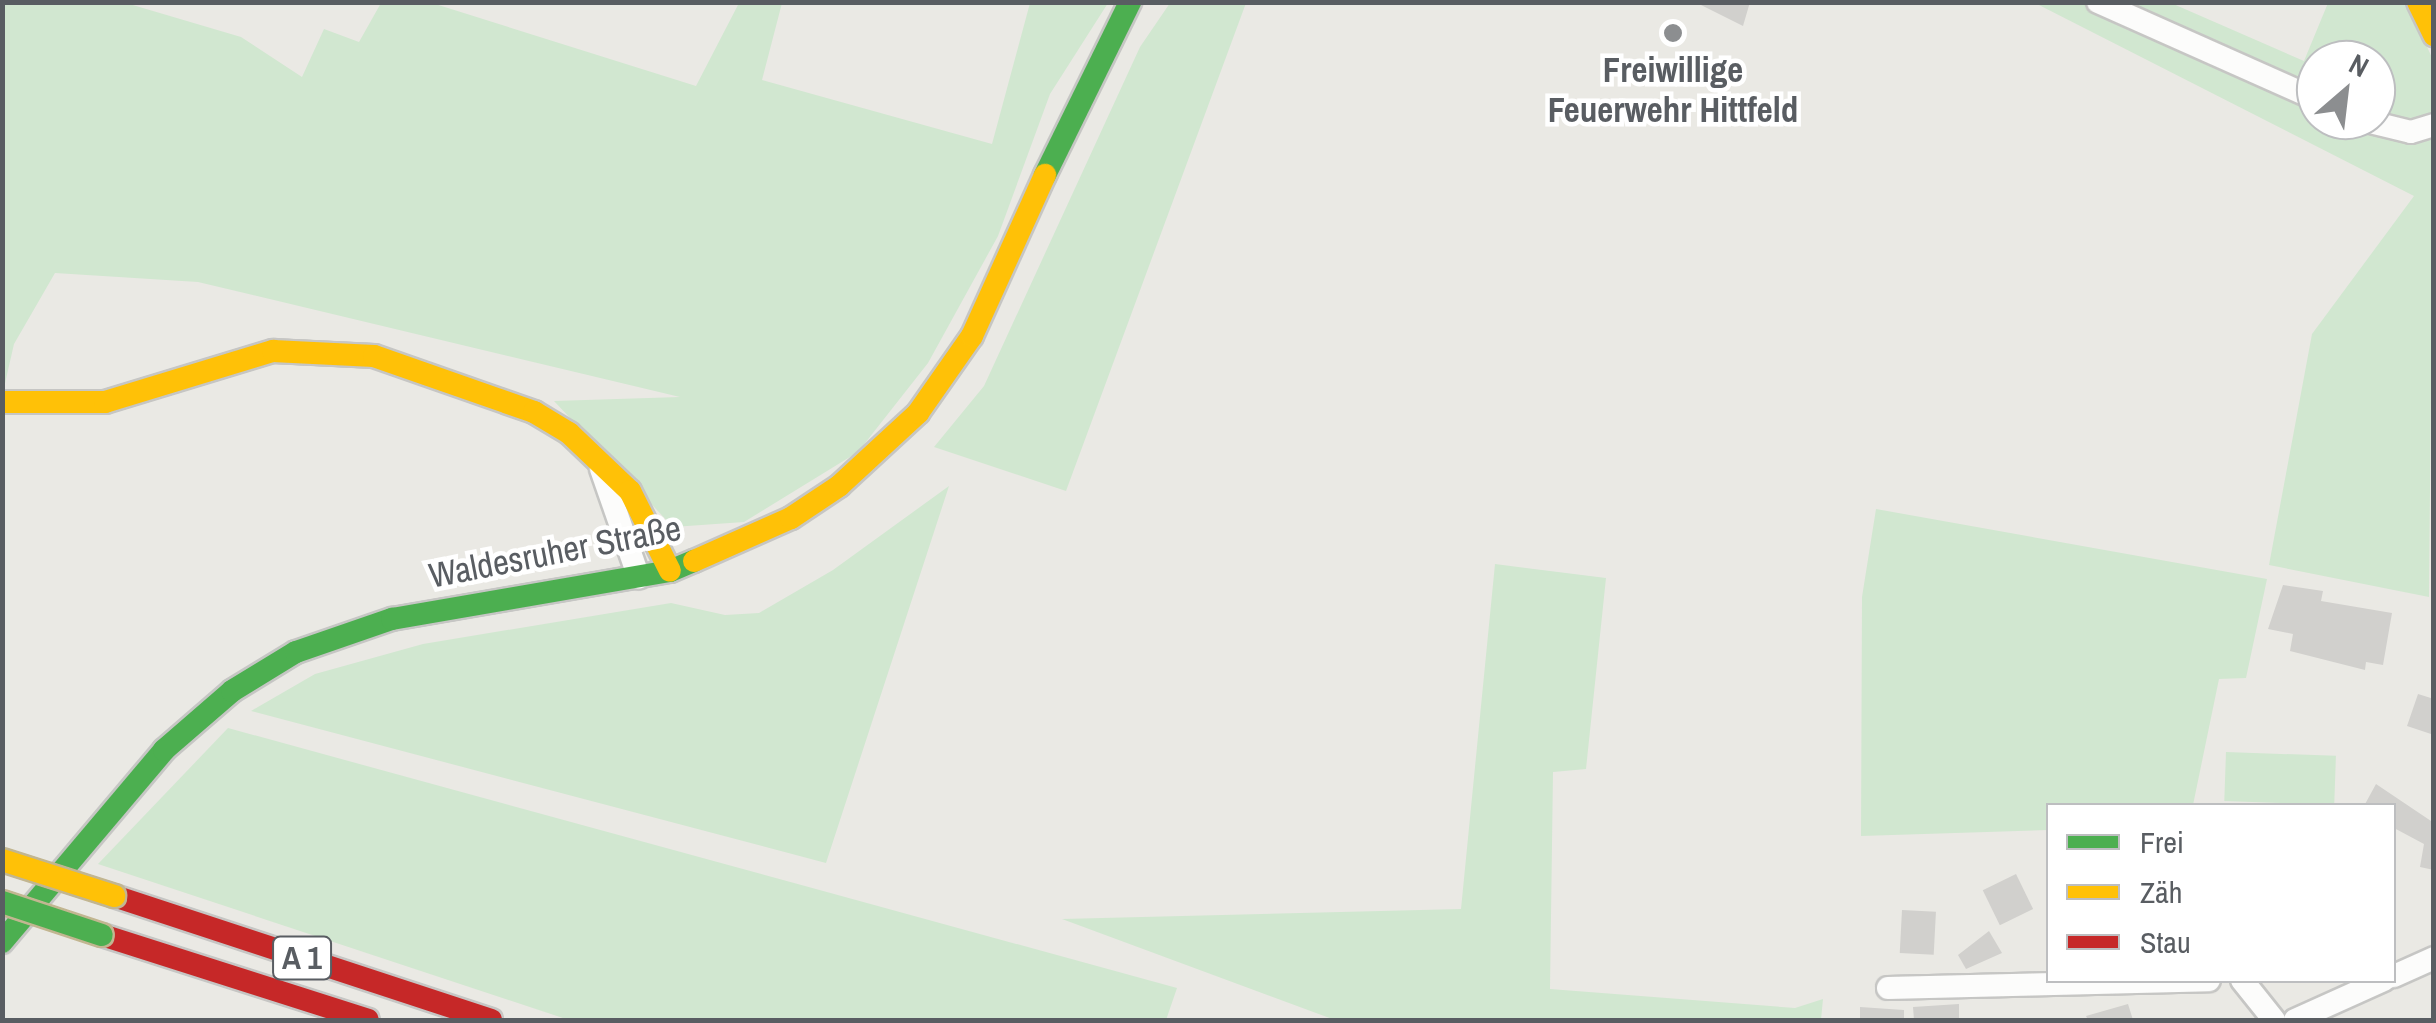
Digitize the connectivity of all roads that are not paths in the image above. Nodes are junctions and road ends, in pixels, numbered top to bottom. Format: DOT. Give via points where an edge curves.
graph roads {
  1 [pos="1130,2"];
  2 [pos="2098,2"];
  3 [pos="2418,2"];
  4 [pos="2434,34"];
  5 [pos="2296,91"];
  6 [pos="2434,125"];
  7 [pos="2396,128"];
  8 [pos="2,402"];
  9 [pos="598,461"];
  10 [pos="670,570"];
  11 [pos="639,578"];
  12 [pos="2,860"];
  13 [pos="2,902"];
  14 [pos="2,942"];
  15 [pos="2434,958"];
  16 [pos="2396,975"];
  17 [pos="2089,983"];
  18 [pos="2244,983"];
  19 [pos="2377,983"];
  20 [pos="1888,988"];
  21 [pos="368,1020"];
  22 [pos="491,1020"];
  23 [pos="2274,1020"];
  24 [pos="2295,1020"];
  1 -- 10 [label="main road, Waldesruher Straße" via="1092,70 981,319 918,413 839,486 791,518"];
  2 -- 5 [label="street"];
  3 -- 4 [label="main road"];
  6 -- 7 [label="street"];
  8 -- 9 [label="main road" via="77,406 135,395 238,358 334,349 446,378 534,412"];
  9 -- 10 [label="main road" via="630,491"];
  9 -- 11 [label="street"];
  10 -- 11 [label="main road, Waldesruher Straße"];
  11 -- 14 [label="main road, Waldesruher Straße" via="392,619 339,634 260,673 152,762"];
  12 -- 22 [label="main road, A 1, bridge"];
  13 -- 21 [label="main road, A 1, bridge"];
  15 -- 16 [label="street"];
  17 -- 20 [label="street"];
  18 -- 23 [label="street"];
  19 -- 24 [label="street"];
}
